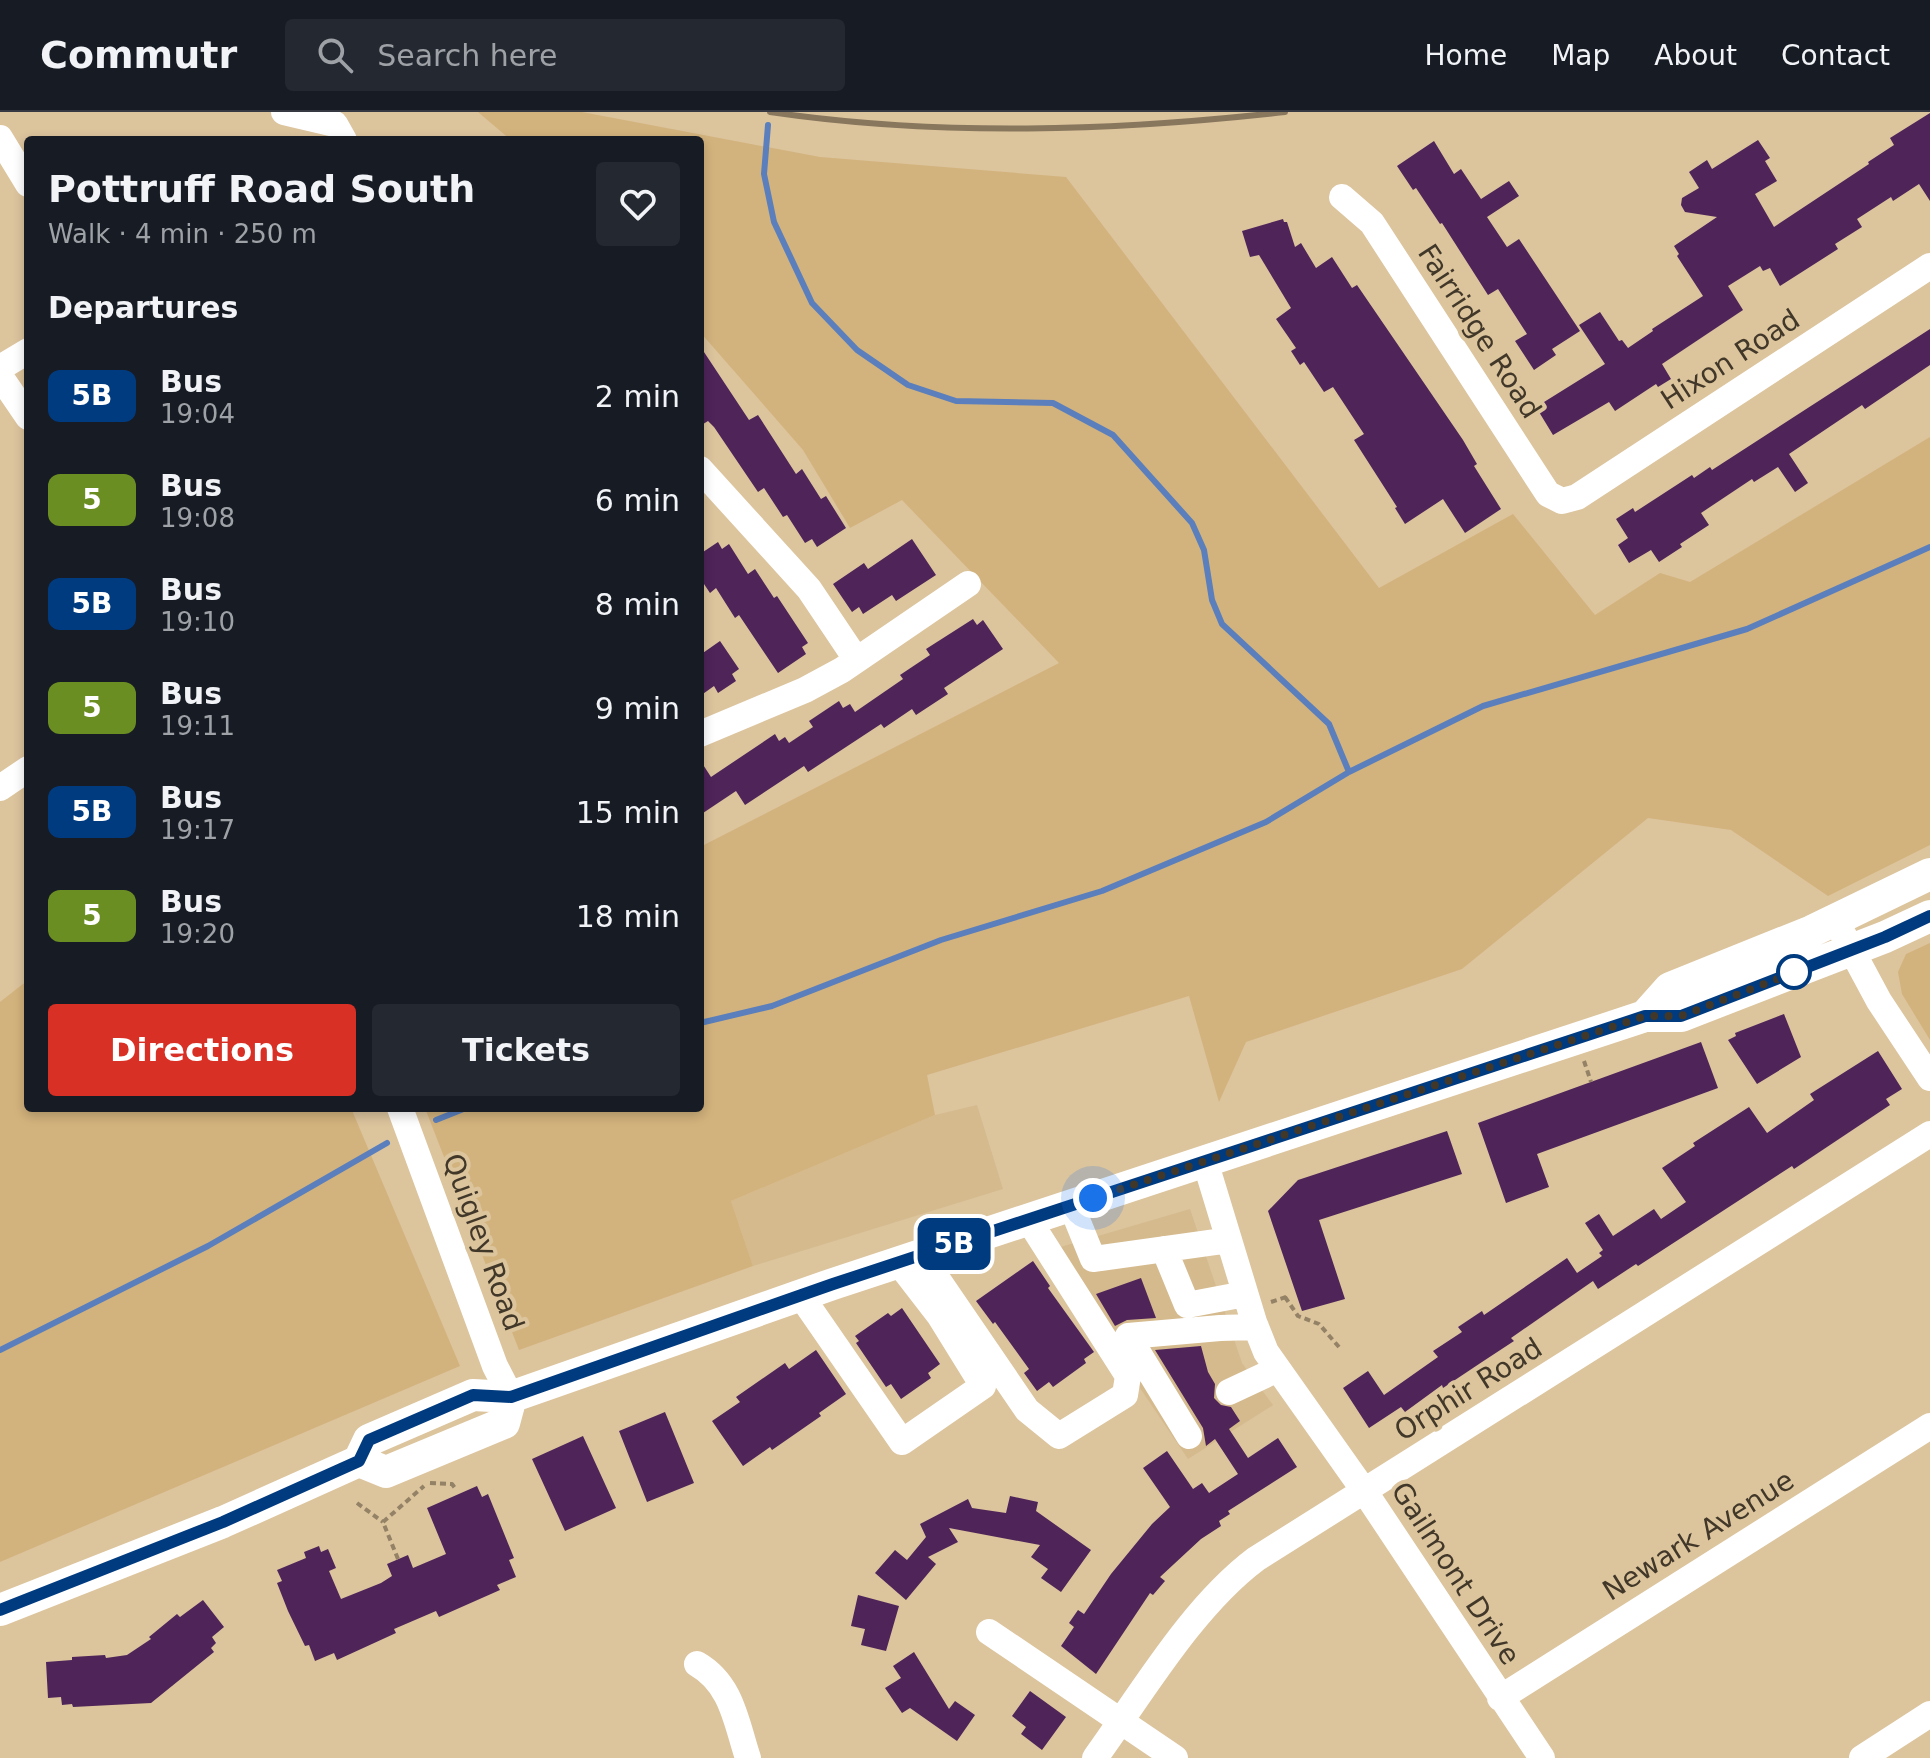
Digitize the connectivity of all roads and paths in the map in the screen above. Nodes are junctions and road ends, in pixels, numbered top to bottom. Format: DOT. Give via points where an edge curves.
graph roads {
  1 [pos="284,112"];
  2 [pos="342,136"];
  3 [pos="0,138"];
  4 [pos="24,177"];
  5 [pos="1342,197"];
  6 [pos="1930,266"];
  7 [pos="24,353"];
  8 [pos="0,368"];
  9 [pos="0,376"];
  10 [pos="24,411"];
  11 [pos="704,473"];
  12 [pos="1562,501"];
  13 [pos="968,584"];
  14 [pos="856,659"];
  15 [pos="704,732"];
  16 [pos="24,772"];
  17 [pos="0,788"];
  18 [pos="1930,874"];
  19 [pos="1930,916"];
  20 [pos="1836,921"];
  21 [pos="1852,950"];
  22 [pos="1645,1016"];
  23 [pos="1930,1078"];
  24 [pos="401,1112"];
  25 [pos="1930,1134"];
  26 [pos="1205,1161"];
  27 [pos="1071,1205"];
  28 [pos="1028,1219"];
  29 [pos="1229,1240"];
  30 [pos="1164,1249"];
  31 [pos="910,1258"];
  32 [pos="1245,1294"];
  33 [pos="801,1296"];
  34 [pos="1285,1297"];
  35 [pos="1214,1300"];
  36 [pos="1256,1327"];
  37 [pos="1220,1328"];
  38 [pos="1339,1347"];
  39 [pos="1278,1369"];
  40 [pos="1229,1392"];
  41 [pos="511,1397"];
  42 [pos="1930,1426"];
  43 [pos="1189,1436"];
  44 [pos="420,1476"];
  45 [pos="424,1486"];
  46 [pos="455,1488"];
  47 [pos="1365,1492"];
  48 [pos="357,1503"];
  49 [pos="383,1522"];
  50 [pos="398,1559"];
  51 [pos="0,1610"];
  52 [pos="989,1632"];
  53 [pos="697,1664"];
  54 [pos="1500,1698"];
  55 [pos="1930,1714"];
  56 [pos="1122,1721"];
  57 [pos="748,1758"];
  58 [pos="1095,1758"];
  59 [pos="1175,1758"];
  60 [pos="1542,1758"];
  61 [pos="1862,1758"];
  1 -- 2 [label="street" via="335,124"];
  3 -- 4 [label="street"];
  5 -- 12 [label="street, Fairridge Road" via="1372,223 1548,494"];
  6 -- 12 [label="street, Hixon Road" via="1577,497"];
  7 -- 8 [label="street"];
  9 -- 10 [label="street"];
  11 -- 14 [label="street" via="809,589"];
  13 -- 14 [label="street"];
  14 -- 15 [label="street" via="805,690"];
  16 -- 17 [label="street"];
  18 -- 20 [label="main road"];
  19 -- 21 [label="main road"];
  20 -- 21 [label="street"];
  20 -- 22 [label="main road" via="1670,988"];
  21 -- 22 [label="main road" via="1681,1016"];
  21 -- 23 [label="street"];
  22 -- 26 [label="main road"];
  24 -- 41 [label="street, Quigley Road"];
  25 -- 47 [label="street, Orphir Road"];
  26 -- 27 [label="main road"];
  26 -- 29 [label="street, Gailmont Drive"];
  27 -- 28 [label="main road"];
  27 -- 30 [label="street" via="1093,1259"];
  28 -- 31 [label="main road"];
  28 -- 31 [label="street" via="1128,1376 1125,1395 1059,1436 1027,1410"];
  29 -- 30 [label="street"];
  29 -- 32 [label="street, Gailmont Drive"];
  30 -- 35 [label="street" via="1187,1305"];
  31 -- 33 [label="main road"];
  31 -- 33 [label="street" via="983,1386 902,1442"];
  32 -- 35 [label="street"];
  32 -- 36 [label="street, Gailmont Drive"];
  33 -- 41 [label="main road"];
  34 -- 38 [label="path" via="1298,1316 1319,1324"];
  35 -- 37 [label="street"];
  36 -- 37 [label="street"];
  36 -- 39 [label="street, Gailmont Drive"];
  37 -- 43 [label="street" via="1128,1336"];
  39 -- 40 [label="street"];
  39 -- 47 [label="street, Gailmont Drive"];
  41 -- 51 [label="main road" via="473,1395 369,1440 359,1461 223,1522"];
  42 -- 54 [label="street, Newark Avenue"];
  44 -- 45 [label="path"];
  45 -- 46 [label="path"];
  45 -- 49 [label="path"];
  47 -- 54 [label="street, Gailmont Drive"];
  47 -- 56 [label="street, Orphir Road" via="1231,1578"];
  48 -- 49 [label="path"];
  49 -- 50 [label="path"];
  52 -- 56 [label="street"];
  53 -- 57 [label="street" via="713,1673 725,1690"];
  54 -- 60 [label="street, Gailmont Drive"];
  55 -- 61 [label="street"];
  56 -- 58 [label="street, Orphir Road"];
  56 -- 59 [label="street"];
}
